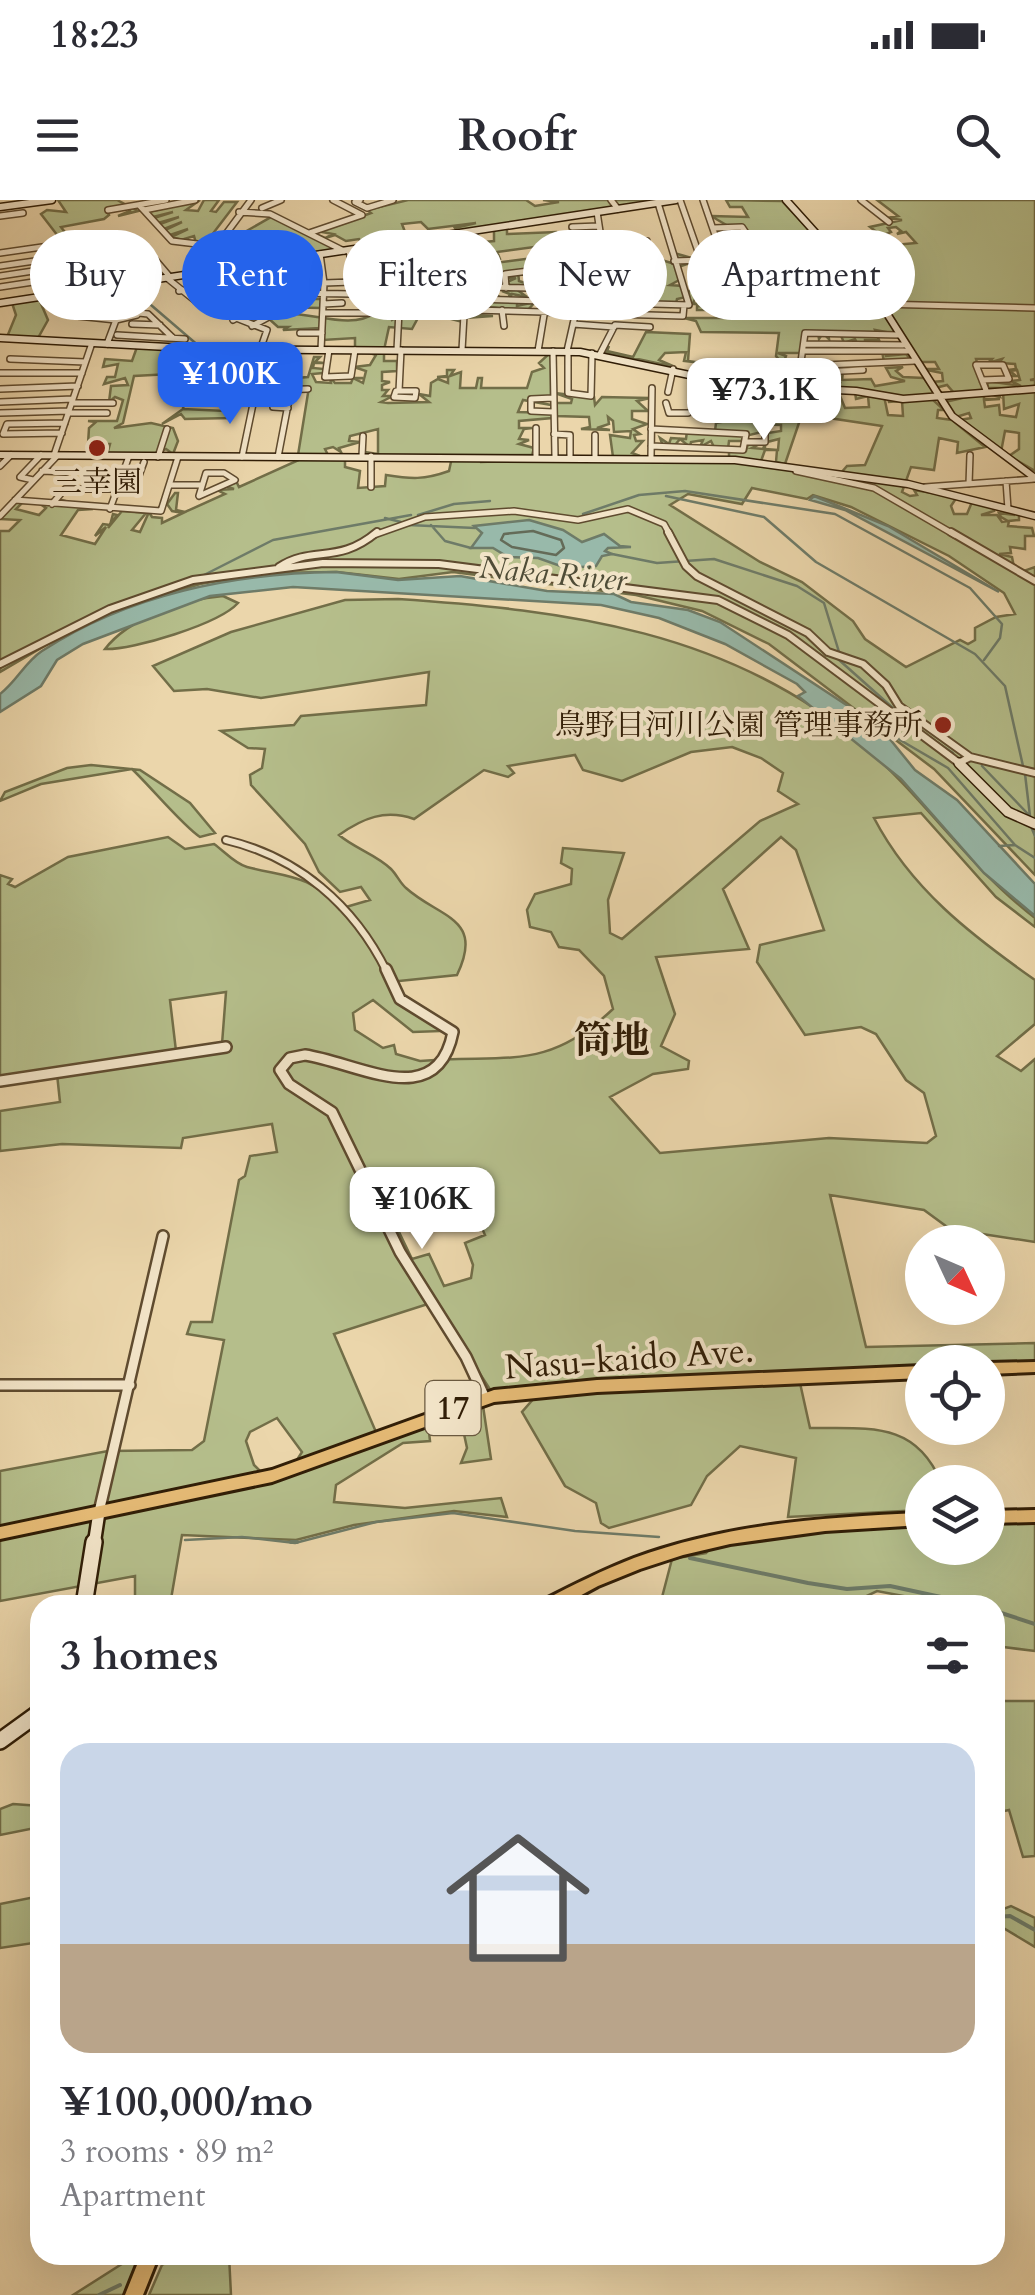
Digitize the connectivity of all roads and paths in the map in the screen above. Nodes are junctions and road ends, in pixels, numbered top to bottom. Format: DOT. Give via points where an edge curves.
graph roads {
  1 [pos="52,200"];
  2 [pos="120,200"];
  3 [pos="164,200"];
  4 [pos="195,200"];
  5 [pos="281,200"];
  6 [pos="333,200"];
  7 [pos="360,200"];
  8 [pos="393,200"];
  9 [pos="611,200"];
  10 [pos="678,200"];
  11 [pos="703,200"];
  12 [pos="786,200"];
  13 [pos="861,200"];
  14 [pos="37,201"];
  15 [pos="246,201"];
  16 [pos="15,203"];
  17 [pos="658,203"];
  18 [pos="140,207"];
  19 [pos="262,208"];
  20 [pos="618,209"];
  21 [pos="108,210"];
  22 [pos="3,211"];
  23 [pos="239,212"];
  24 [pos="596,212"];
  25 [pos="23,213"];
  26 [pos="570,216"];
  27 [pos="890,222"];
  28 [pos="599,226"];
  29 [pos="572,227"];
  30 [pos="714,228"];
  31 [pos="226,230"];
  32 [pos="303,230"];
  33 [pos="318,230"];
  34 [pos="478,230"];
  35 [pos="572,230"];
  36 [pos="600,230"];
  37 [pos="665,230"];
  38 [pos="690,230"];
  39 [pos="744,230"];
  40 [pos="813,230"];
  41 [pos="667,236"];
  42 [pos="182,242"];
  43 [pos="30,248"];
  44 [pos="0,252"];
  45 [pos="687,260"];
  46 [pos="674,261"];
  47 [pos="12,264"];
  48 [pos="0,266"];
  49 [pos="162,269"];
  50 [pos="523,272"];
  51 [pos="16,274"];
  52 [pos="0,276"];
  53 [pos="182,276"];
  54 [pos="323,276"];
  55 [pos="169,278"];
  56 [pos="162,279"];
  57 [pos="30,283"];
  58 [pos="343,283"];
  59 [pos="324,284"];
  60 [pos="8,286"];
  61 [pos="0,287"];
  62 [pos="503,288"];
  63 [pos="506,288"];
  64 [pos="523,288"];
  65 [pos="180,291"];
  66 [pos="323,294"];
  67 [pos="343,294"];
  68 [pos="30,299"];
  69 [pos="14,301"];
  70 [pos="0,304"];
  71 [pos="323,304"];
  72 [pos="342,304"];
  73 [pos="667,305"];
  74 [pos="684,305"];
  75 [pos="915,305"];
  76 [pos="1035,308"];
  77 [pos="323,313"];
  78 [pos="343,313"];
  79 [pos="667,317"];
  80 [pos="503,318"];
  81 [pos="116,320"];
  82 [pos="134,320"];
  83 [pos="150,320"];
  84 [pos="233,320"];
  85 [pos="263,320"];
  86 [pos="323,320"];
  87 [pos="399,320"];
  88 [pos="464,320"];
  89 [pos="544,320"];
  90 [pos="890,320"];
  91 [pos="132,324"];
  92 [pos="160,325"];
  93 [pos="252,326"];
  94 [pos="504,326"];
  95 [pos="614,326"];
  96 [pos="650,327"];
  97 [pos="300,332"];
  98 [pos="322,333"];
  99 [pos="900,335"];
  100 [pos="0,338"];
  101 [pos="173,338"];
  102 [pos="185,339"];
  103 [pos="92,344"];
  104 [pos="107,344"];
  105 [pos="804,348"];
  106 [pos="908,348"];
  107 [pos="260,350"];
  108 [pos="325,350"];
  109 [pos="355,350"];
  110 [pos="398,350"];
  111 [pos="462,350"];
  112 [pos="538,351"];
  113 [pos="553,351"];
  114 [pos="568,351"];
  115 [pos="596,354"];
  116 [pos="10,360"];
  117 [pos="915,361"];
  118 [pos="86,362"];
  119 [pos="672,368"];
  120 [pos="801,370"];
  121 [pos="863,370"];
  122 [pos="82,372"];
  123 [pos="0,373"];
  124 [pos="982,380"];
  125 [pos="78,386"];
  126 [pos="652,388"];
  127 [pos="0,389"];
  128 [pos="292,389"];
  129 [pos="308,389"];
  130 [pos="1035,389"];
  131 [pos="797,390"];
  132 [pos="986,390"];
  133 [pos="399,391"];
  134 [pos="668,392"];
  135 [pos="553,398"];
  136 [pos="941,400"];
  137 [pos="13,401"];
  138 [pos="0,402"];
  139 [pos="113,403"];
  140 [pos="253,404"];
  141 [pos="71,407"];
  142 [pos="288,408"];
  143 [pos="652,408"];
  144 [pos="554,412"];
  145 [pos="0,413"];
  146 [pos="10,413"];
  147 [pos="107,413"];
  148 [pos="688,414"];
  149 [pos="66,422"];
  150 [pos="536,428"];
  151 [pos="651,428"];
  152 [pos="765,428"];
  153 [pos="166,430"];
  154 [pos="62,434"];
  155 [pos="554,434"];
  156 [pos="363,436"];
  157 [pos="595,436"];
  158 [pos="746,442"];
  159 [pos="651,446"];
  160 [pos="0,455"];
  161 [pos="11,455"];
  162 [pos="41,455"];
  163 [pos="56,456"];
  164 [pos="130,456"];
  165 [pos="158,456"];
  166 [pos="366,456"];
  167 [pos="407,456"];
  168 [pos="536,456"];
  169 [pos="555,456"];
  170 [pos="570,456"];
  171 [pos="970,456"];
  172 [pos="178,457"];
  173 [pos="226,457"];
  174 [pos="242,457"];
  175 [pos="278,457"];
  176 [pos="595,457"];
  177 [pos="651,458"];
  178 [pos="144,462"];
  179 [pos="780,464"];
  180 [pos="0,466"];
  181 [pos="406,470"];
  182 [pos="124,471"];
  183 [pos="42,472"];
  184 [pos="66,472"];
  185 [pos="140,472"];
  186 [pos="222,473"];
  187 [pos="1035,478"];
  188 [pos="33,480"];
  189 [pos="1006,481"];
  190 [pos="979,483"];
  191 [pos="969,484"];
  192 [pos="170,485"];
  193 [pos="202,486"];
  194 [pos="372,487"];
  195 [pos="926,487"];
  196 [pos="117,490"];
  197 [pos="133,492"];
  198 [pos="980,501"];
  199 [pos="13,502"];
  200 [pos="0,503"];
  201 [pos="52,504"];
  202 [pos="110,508"];
  203 [pos="1008,509"];
  204 [pos="0,516"];
  205 [pos="1035,516"];
  206 [pos="279,567"];
  207 [pos="1035,582"];
  208 [pos="0,664"];
  209 [pos="970,757"];
  210 [pos="958,763"];
  211 [pos="1035,773"];
  212 [pos="1035,824"];
  213 [pos="226,840"];
  214 [pos="226,1047"];
  215 [pos="0,1081"];
  216 [pos="163,1236"];
  217 [pos="1035,1367"];
  218 [pos="1005,1369"];
  219 [pos="905,1373"];
  220 [pos="0,1384"];
  221 [pos="130,1385"];
  222 [pos="485,1398"];
  223 [pos="99,1512"];
  224 [pos="1035,1516"];
  225 [pos="1005,1517"];
  226 [pos="905,1521"];
  227 [pos="0,1532"];
  228 [pos="86,1595"];
  229 [pos="567,1595"];
  230 [pos="30,1719"];
  231 [pos="0,1740"];
  232 [pos="146,2265"];
  233 [pos="134,2295"];
  1 -- 14 [label="street"];
  2 -- 18 [label="street"];
  3 -- 18 [label="street"];
  4 -- 18 [label="street"];
  5 -- 19 [label="street"];
  6 -- 33 [label="street" via="362,215"];
  7 -- 8 [label="street" via="354,202 369,208"];
  9 -- 20 [label="street"];
  10 -- 17 [label="street"];
  10 -- 38 [label="street"];
  11 -- 30 [label="street"];
  12 -- 40 [label="street"];
  13 -- 27 [label="street"];
  14 -- 16 [label="street"];
  15 -- 23 [label="street"];
  16 -- 22 [label="street"];
  17 -- 20 [label="street"];
  17 -- 37 [label="street"];
  18 -- 21 [label="street"];
  18 -- 42 [label="street" via="172,241"];
  20 -- 24 [label="street"];
  22 -- 25 [label="street"];
  23 -- 31 [label="street"];
  23 -- 32 [label="street" via="270,214"];
  24 -- 26 [label="street"];
  24 -- 28 [label="street"];
  26 -- 29 [label="street"];
  26 -- 34 [label="street"];
  28 -- 29 [label="street"];
  28 -- 36 [label="street"];
  29 -- 35 [label="street"];
  30 -- 39 [label="street"];
  41 -- 46 [label="street"];
  43 -- 44 [label="street"];
  45 -- 46 [label="street"];
  46 -- 74 [label="street" via="690,304"];
  47 -- 48 [label="street"];
  47 -- 51 [label="street"];
  47 -- 51 [label="street" via="62,257 66,266"];
  49 -- 55 [label="street"];
  50 -- 63 [label="street" via="506,273"];
  51 -- 52 [label="street"];
  53 -- 55 [label="street"];
  54 -- 59 [label="street"];
  55 -- 56 [label="street"];
  55 -- 65 [label="street"];
  57 -- 60 [label="street"];
  58 -- 59 [label="street"];
  59 -- 66 [label="street"];
  60 -- 61 [label="street"];
  60 -- 69 [label="street"];
  62 -- 63 [label="street"];
  63 -- 64 [label="street"];
  66 -- 67 [label="street"];
  68 -- 69 [label="street"];
  69 -- 70 [label="street"];
  71 -- 72 [label="street"];
  73 -- 74 [label="street"];
  74 -- 79 [label="street" via="683,318"];
  75 -- 76 [label="street"];
  77 -- 78 [label="street"];
  80 -- 94 [label="street"];
  81 -- 104 [label="street"];
  82 -- 91 [label="street"];
  83 -- 92 [label="street"];
  84 -- 93 [label="street"];
  85 -- 93 [label="street"];
  86 -- 98 [label="street"];
  87 -- 110 [label="street"];
  88 -- 111 [label="street"];
  89 -- 112 [label="street"];
  90 -- 99 [label="street"];
  91 -- 92 [label="street"];
  91 -- 101 [label="street" via="121,336"];
  92 -- 101 [label="street"];
  93 -- 107 [label="street" via="268,331"];
  95 -- 96 [label="street"];
  95 -- 114 [label="street" via="574,321"];
  95 -- 115 [label="street"];
  97 -- 98 [label="street"];
  98 -- 108 [label="street"];
  99 -- 105 [label="street" via="806,333"];
  99 -- 106 [label="street"];
  100 -- 103 [label="street"];
  101 -- 102 [label="street"];
  103 -- 104 [label="street"];
  103 -- 118 [label="street"];
  104 -- 107 [label="street"];
  105 -- 106 [label="street"];
  105 -- 120 [label="street"];
  106 -- 117 [label="street"];
  107 -- 108 [label="street"];
  108 -- 109 [label="street"];
  108 -- 109 [label="street" via="326,377 351,376"];
  109 -- 110 [label="street"];
  110 -- 111 [label="street"];
  110 -- 133 [label="street"];
  111 -- 112 [label="street"];
  112 -- 113 [label="street"];
  113 -- 114 [label="street"];
  113 -- 135 [label="street"];
  114 -- 115 [label="street"];
  114 -- 115 [label="street" via="568,393 591,396"];
  115 -- 119 [label="street"];
  116 -- 118 [label="street"];
  117 -- 120 [label="street"];
  117 -- 136 [label="street"];
  118 -- 122 [label="street"];
  119 -- 131 [label="street" via="737,385"];
  119 -- 134 [label="street"];
  120 -- 121 [label="street"];
  120 -- 131 [label="street"];
  122 -- 123 [label="street"];
  122 -- 125 [label="street"];
  124 -- 124 [label="street" via="977,364 1003,365 1008,379"];
  124 -- 132 [label="street"];
  125 -- 127 [label="street"];
  125 -- 141 [label="street"];
  126 -- 143 [label="street"];
  128 -- 129 [label="street"];
  128 -- 142 [label="street"];
  128 -- 142 [label="street" via="276,390 273,407"];
  130 -- 132 [label="street"];
  131 -- 136 [label="street"];
  132 -- 136 [label="street"];
  135 -- 144 [label="street"];
  135 -- 144 [label="street" via="531,399 531,411"];
  136 -- 187 [label="street" via="966,430"];
  137 -- 138 [label="street"];
  137 -- 141 [label="street"];
  137 -- 146 [label="street"];
  139 -- 141 [label="street"];
  140 -- 174 [label="street"];
  141 -- 146 [label="street"];
  141 -- 147 [label="street"];
  141 -- 149 [label="street"];
  142 -- 175 [label="street"];
  143 -- 148 [label="street"];
  143 -- 151 [label="street"];
  144 -- 155 [label="street"];
  145 -- 146 [label="street"];
  149 -- 154 [label="street"];
  149 -- 154 [label="street" via="7,424 2,434"];
  150 -- 168 [label="street"];
  151 -- 158 [label="street" via="745,434"];
  151 -- 159 [label="street"];
  152 -- 158 [label="street" via="764,442"];
  153 -- 165 [label="street"];
  154 -- 163 [label="street"];
  155 -- 169 [label="street"];
  155 -- 170 [label="street" via="570,435"];
  156 -- 166 [label="street"];
  157 -- 176 [label="street"];
  158 -- 159 [label="street" via="744,450"];
  159 -- 177 [label="street"];
  160 -- 161 [label="street"];
  161 -- 162 [label="street"];
  161 -- 180 [label="street"];
  162 -- 163 [label="street"];
  162 -- 188 [label="street" via="20,478"];
  163 -- 164 [label="street"];
  163 -- 183 [label="street"];
  164 -- 165 [label="street"];
  164 -- 182 [label="street"];
  165 -- 172 [label="street"];
  166 -- 167 [label="street"];
  166 -- 175 [label="street"];
  166 -- 194 [label="street"];
  167 -- 168 [label="street"];
  167 -- 181 [label="street"];
  168 -- 169 [label="street"];
  169 -- 170 [label="street"];
  170 -- 176 [label="street"];
  171 -- 191 [label="street"];
  172 -- 173 [label="street"];
  172 -- 192 [label="street"];
  173 -- 174 [label="street"];
  173 -- 186 [label="street"];
  174 -- 175 [label="street"];
  176 -- 177 [label="street"];
  177 -- 179 [label="street" via="764,458"];
  178 -- 185 [label="street"];
  179 -- 195 [label="street"];
  179 -- 207 [label="street" via="874,488"];
  182 -- 185 [label="street"];
  182 -- 196 [label="street"];
  183 -- 184 [label="street"];
  183 -- 188 [label="street"];
  185 -- 197 [label="street"];
  186 -- 193 [label="street" via="206,473"];
  186 -- 193 [label="street" via="235,480 199,496"];
  187 -- 189 [label="street"];
  188 -- 199 [label="street"];
  189 -- 190 [label="street"];
  189 -- 203 [label="street"];
  190 -- 191 [label="street"];
  190 -- 198 [label="street"];
  191 -- 195 [label="street"];
  192 -- 193 [label="street"];
  192 -- 202 [label="street" via="161,511"];
  195 -- 198 [label="street"];
  196 -- 201 [label="street" via="65,489"];
  196 -- 202 [label="street"];
  198 -- 203 [label="street"];
  199 -- 200 [label="street"];
  199 -- 201 [label="street"];
  199 -- 204 [label="street"];
  201 -- 202 [label="street"];
  203 -- 205 [label="street"];
  206 -- 208 [label="street" via="196,580 110,610"];
  206 -- 209 [label="street" via="355,551 397,524 495,511 578,520 636,510 664,524 684,561 712,586 870,670 899,706"];
  206 -- 210 [label="street" via="424,563 718,600 788,635"];
  209 -- 210 [label="street"];
  209 -- 211 [label="street"];
  210 -- 212 [label="street" via="1001,806"];
  213 -- 222 [label="street" via="259,848 319,881 377,952 406,1007 452,1032 442,1067 429,1075 369,1074 300,1054 280,1070 288,1086 322,1100 332,1112 400,1252"];
  214 -- 215 [label="street"];
  216 -- 221 [label="street"];
  217 -- 218 [label="main road"];
  219 -- 222 [label="main road, Nasu-kaido Ave. / 17" via="597,1386"];
  220 -- 221 [label="street"];
  221 -- 223 [label="street"];
  222 -- 223 [label="main road, Nasu-kaido Ave. / 17" via="272,1476"];
  223 -- 227 [label="main road, Nasu-kaido Ave. / 17"];
  223 -- 228 [label="street"];
  224 -- 225 [label="main road"];
  226 -- 229 [label="main road" via="776,1530 670,1550"];
  230 -- 231 [label="street"];
  232 -- 233 [label="main road"];
}
